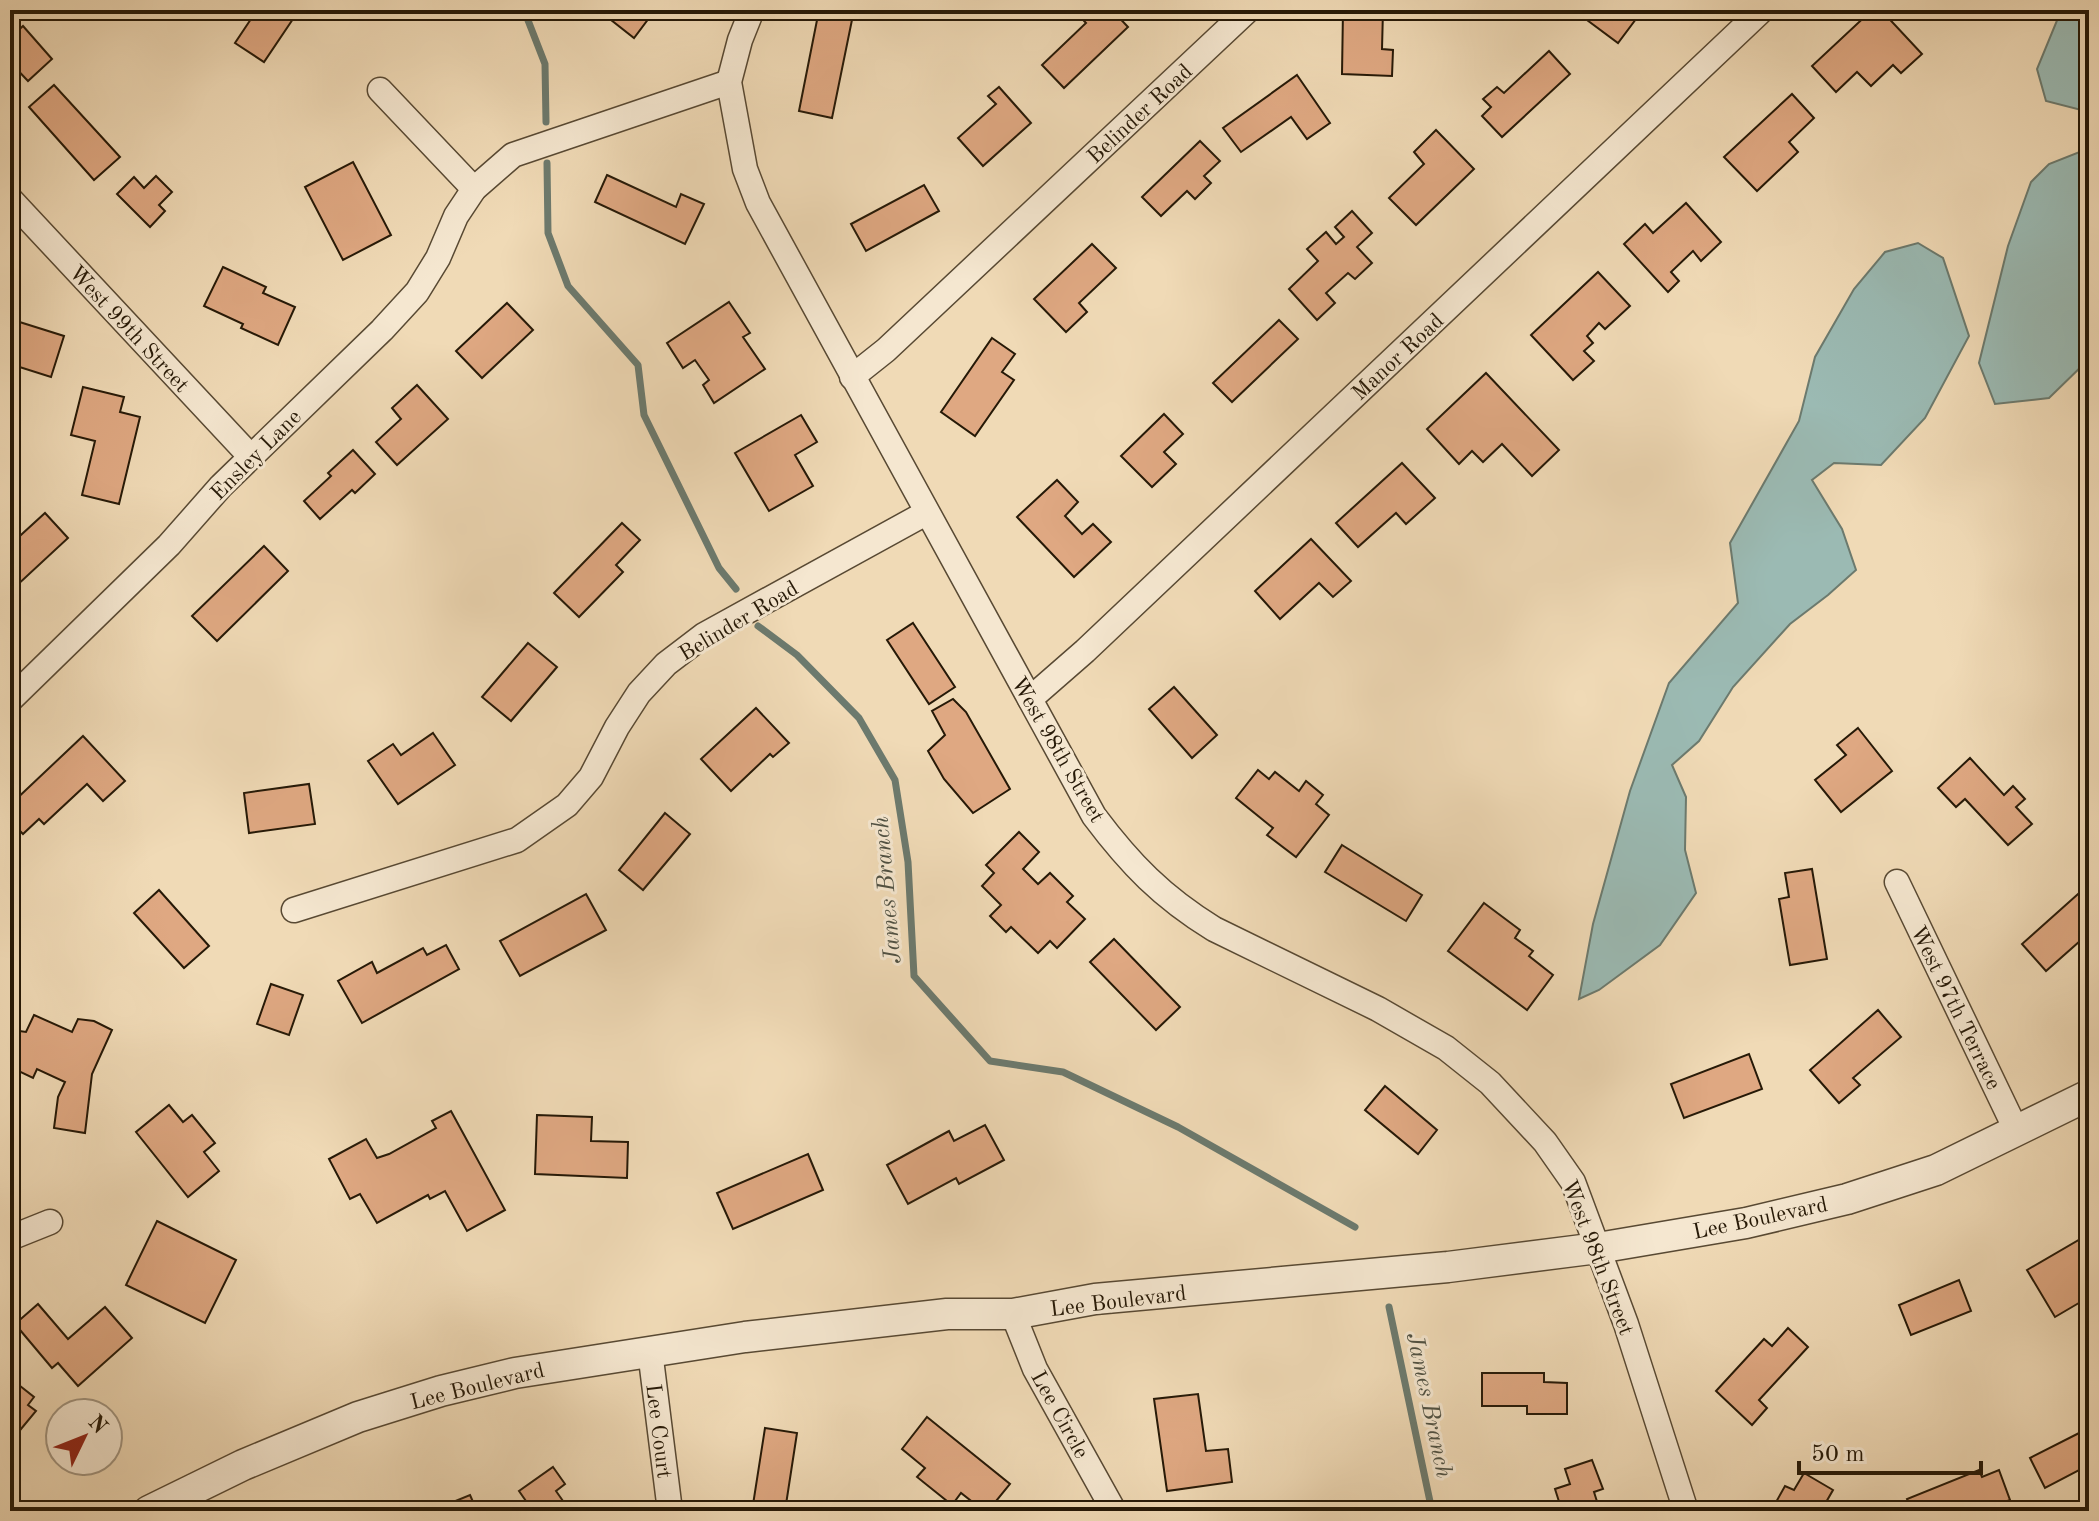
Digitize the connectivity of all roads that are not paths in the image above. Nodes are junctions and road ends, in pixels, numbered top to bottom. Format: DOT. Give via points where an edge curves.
graph roads {
  1 [pos="752,10"];
  2 [pos="1248,10"];
  3 [pos="1762,10"];
  4 [pos="729,82"];
  5 [pos="380,90"];
  6 [pos="474,189"];
  7 [pos="10,199"];
  8 [pos="852,377"];
  9 [pos="251,457"];
  10 [pos="926,513"];
  11 [pos="1030,699"];
  12 [pos="10,700"];
  13 [pos="1897,882"];
  14 [pos="294,910"];
  15 [pos="2089,1095"];
  16 [pos="2017,1132"];
  17 [pos="50,1222"];
  18 [pos="10,1238"];
  19 [pos="1598,1248"];
  20 [pos="1013,1314"];
  21 [pos="650,1351"];
  22 [pos="149,1511"];
  23 [pos="670,1511"];
  24 [pos="1114,1511"];
  25 [pos="1686,1511"];
  1 -- 4 [label="street"];
  2 -- 8 [label="street, Belinder Road"];
  3 -- 11 [label="street, Manor Road"];
  4 -- 6 [label="street, Ensley Lane" via="513,155"];
  4 -- 8 [label="street, West 98th Street" via="745,169 758,203"];
  5 -- 6 [label="street"];
  6 -- 9 [label="street, Ensley Lane" via="417,292"];
  7 -- 9 [label="street, West 99th Street"];
  8 -- 10 [label="street, West 98th Street"];
  9 -- 12 [label="street, Ensley Lane"];
  10 -- 11 [label="street, West 98th Street"];
  10 -- 14 [label="street, Belinder Road" via="704,635 666,664 632,704 591,777 549,820 517,840"];
  11 -- 19 [label="street, West 98th Street" via="1094,816 1145,878 1214,929 1378,1009 1446,1048 1490,1083 1545,1142 1573,1182"];
  13 -- 16 [label="street, West 97th Terrace"];
  15 -- 16 [label="street, Lee Boulevard"];
  16 -- 19 [label="street, Lee Boulevard" via="1936,1170 1847,1199 1746,1223"];
  17 -- 18 [label="street"];
  19 -- 20 [label="street, Lee Boulevard" via="1405,1272 1095,1299"];
  19 -- 25 [label="street, West 98th Street"];
  20 -- 21 [label="street, Lee Boulevard" via="947,1314"];
  20 -- 24 [label="street, Lee Circle" via="1035,1369"];
  21 -- 22 [label="street, Lee Boulevard" via="515,1373 358,1417"];
  21 -- 23 [label="street, Lee Court"];
}
